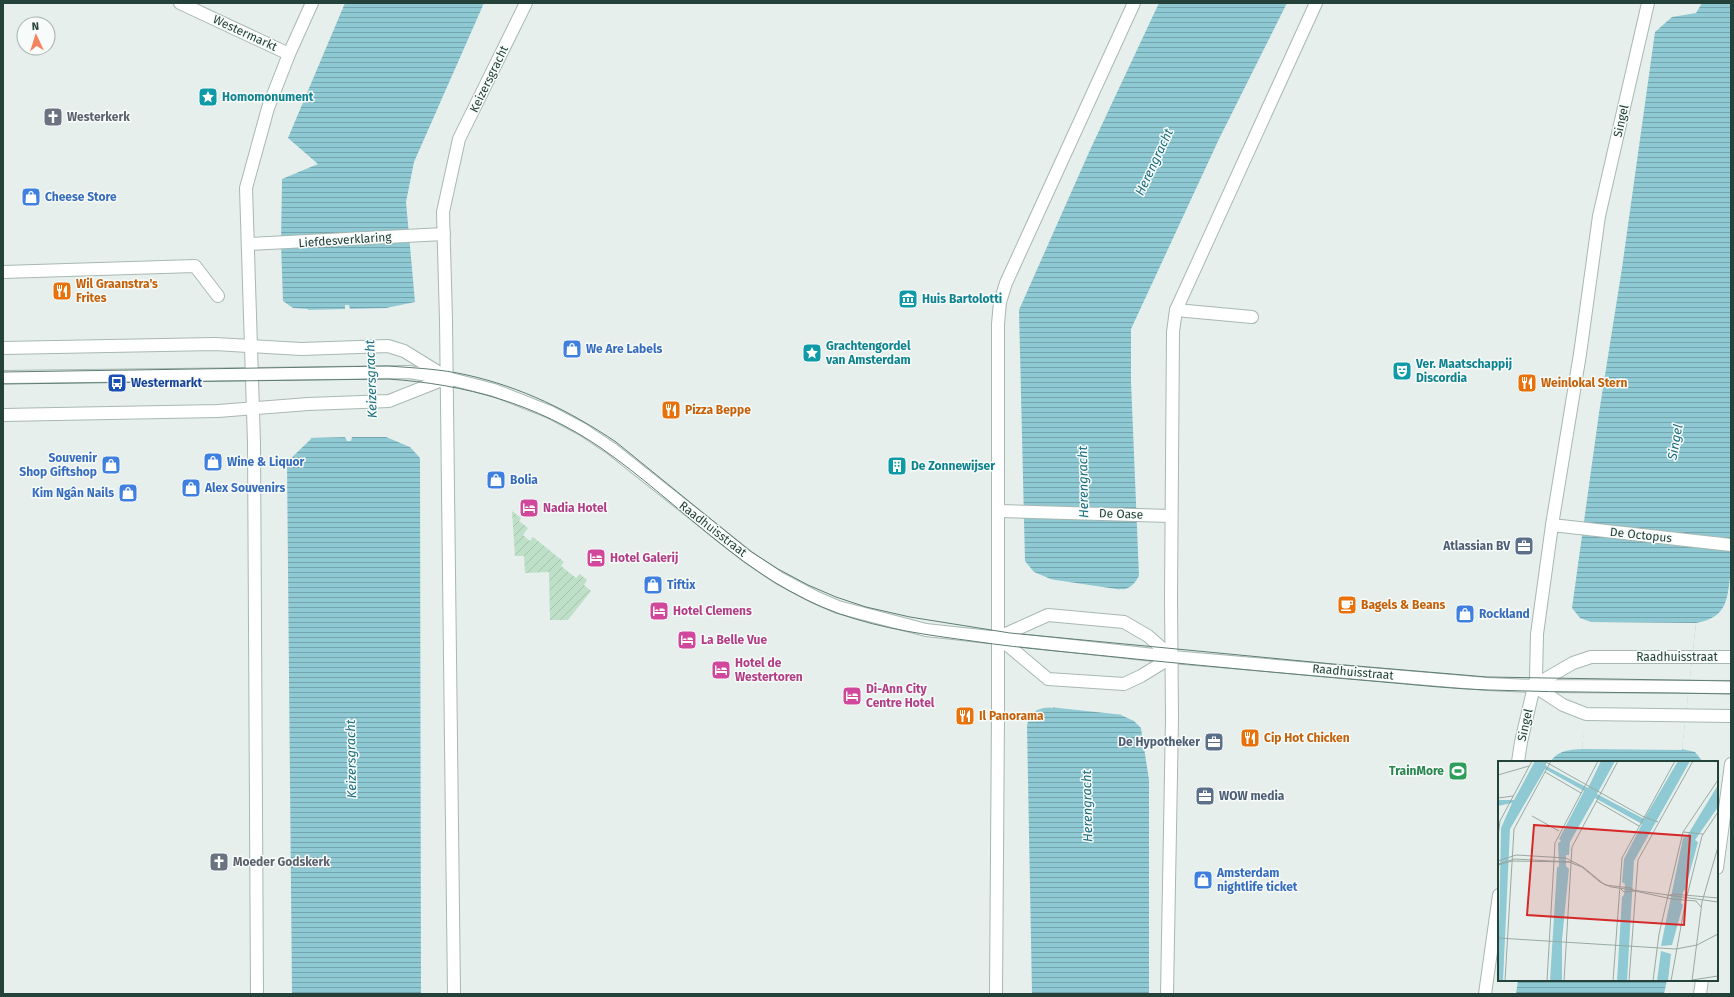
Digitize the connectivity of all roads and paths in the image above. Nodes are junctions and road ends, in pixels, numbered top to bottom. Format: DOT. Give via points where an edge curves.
graph roads {
  1 [pos="180,3"];
  2 [pos="312,3"];
  3 [pos="526,3"];
  4 [pos="1134,3"];
  5 [pos="1316,3"];
  6 [pos="1648,3"];
  7 [pos="289,54"];
  8 [pos="444,234"];
  9 [pos="248,244"];
  10 [pos="3,272"];
  11 [pos="218,296"];
  12 [pos="1176,310"];
  13 [pos="1252,318"];
  14 [pos="251,346"];
  15 [pos="3,348"];
  16 [pos="252,374"];
  17 [pos="3,377"];
  18 [pos="447,378"];
  19 [pos="254,407"];
  20 [pos="3,416"];
  21 [pos="999,511"];
  22 [pos="1171,516"];
  23 [pos="1552,525"];
  24 [pos="1731,545"];
  25 [pos="998,637"];
  26 [pos="1172,656"];
  27 [pos="1731,657"];
  28 [pos="1534,686"];
  29 [pos="1731,688"];
  30 [pos="1731,716"];
  31 [pos="1518,761"];
  32 [pos="1731,764"];
  33 [pos="1718,861"];
  34 [pos="1498,902"];
  35 [pos="1702,981"];
  36 [pos="257,994"];
  37 [pos="454,994"];
  38 [pos="996,994"];
  39 [pos="1167,994"];
  40 [pos="1485,994"];
  41 [pos="1700,994"];
  1 -- 7 [label="street, Westermarkt"];
  2 -- 7 [label="street"];
  3 -- 8 [label="street, Keizersgracht" via="459,139 443,212"];
  4 -- 21 [label="street" via="1002,296 998,324"];
  5 -- 12 [label="street"];
  6 -- 23 [label="street, Singel" via="1599,216"];
  7 -- 9 [label="street" via="268,108 246,188"];
  8 -- 9 [label="street, Liefdesverklaring"];
  8 -- 18 [label="street, Keizersgracht"];
  9 -- 14 [label="street"];
  10 -- 11 [label="street" via="195,266"];
  12 -- 13 [label="street"];
  12 -- 22 [label="street" via="1173,332"];
  14 -- 15 [label="street" via="215,344"];
  14 -- 16 [label="street"];
  14 -- 18 [label="street, Raadhuisstraat" via="307,349 388,346 404,351"];
  16 -- 17 [label="street"];
  16 -- 18 [label="street, Raadhuisstraat" via="409,372"];
  16 -- 19 [label="street"];
  18 -- 19 [label="street" via="389,401"];
  18 -- 25 [label="street, Raadhuisstraat" via="520,399 582,429 612,449 748,557 779,578 817,598 838,607 926,630"];
  18 -- 37 [label="street, Keizersgracht"];
  19 -- 20 [label="street" via="218,412"];
  19 -- 36 [label="street"];
  21 -- 22 [label="street, De Oase"];
  21 -- 25 [label="street"];
  22 -- 26 [label="street"];
  23 -- 24 [label="street, De Octopus"];
  23 -- 28 [label="street, Singel" via="1537,634"];
  25 -- 26 [label="street, Raadhuisstraat"];
  25 -- 26 [label="street, Raadhuisstraat" via="1048,615 1124,622 1148,636"];
  25 -- 26 [label="street" via="1048,679 1124,684"];
  25 -- 38 [label="street"];
  26 -- 28 [label="street, Raadhuisstraat"];
  26 -- 39 [label="street"];
  27 -- 28 [label="street, Raadhuisstraat" via="1591,656 1573,663"];
  28 -- 29 [label="street, Raadhuisstraat"];
  28 -- 30 [label="street" via="1562,705 1586,714"];
  28 -- 31 [label="street, Singel"];
  32 -- 33 [label="street"];
  34 -- 40 [label="street"];
  35 -- 41 [label="street"];
}
